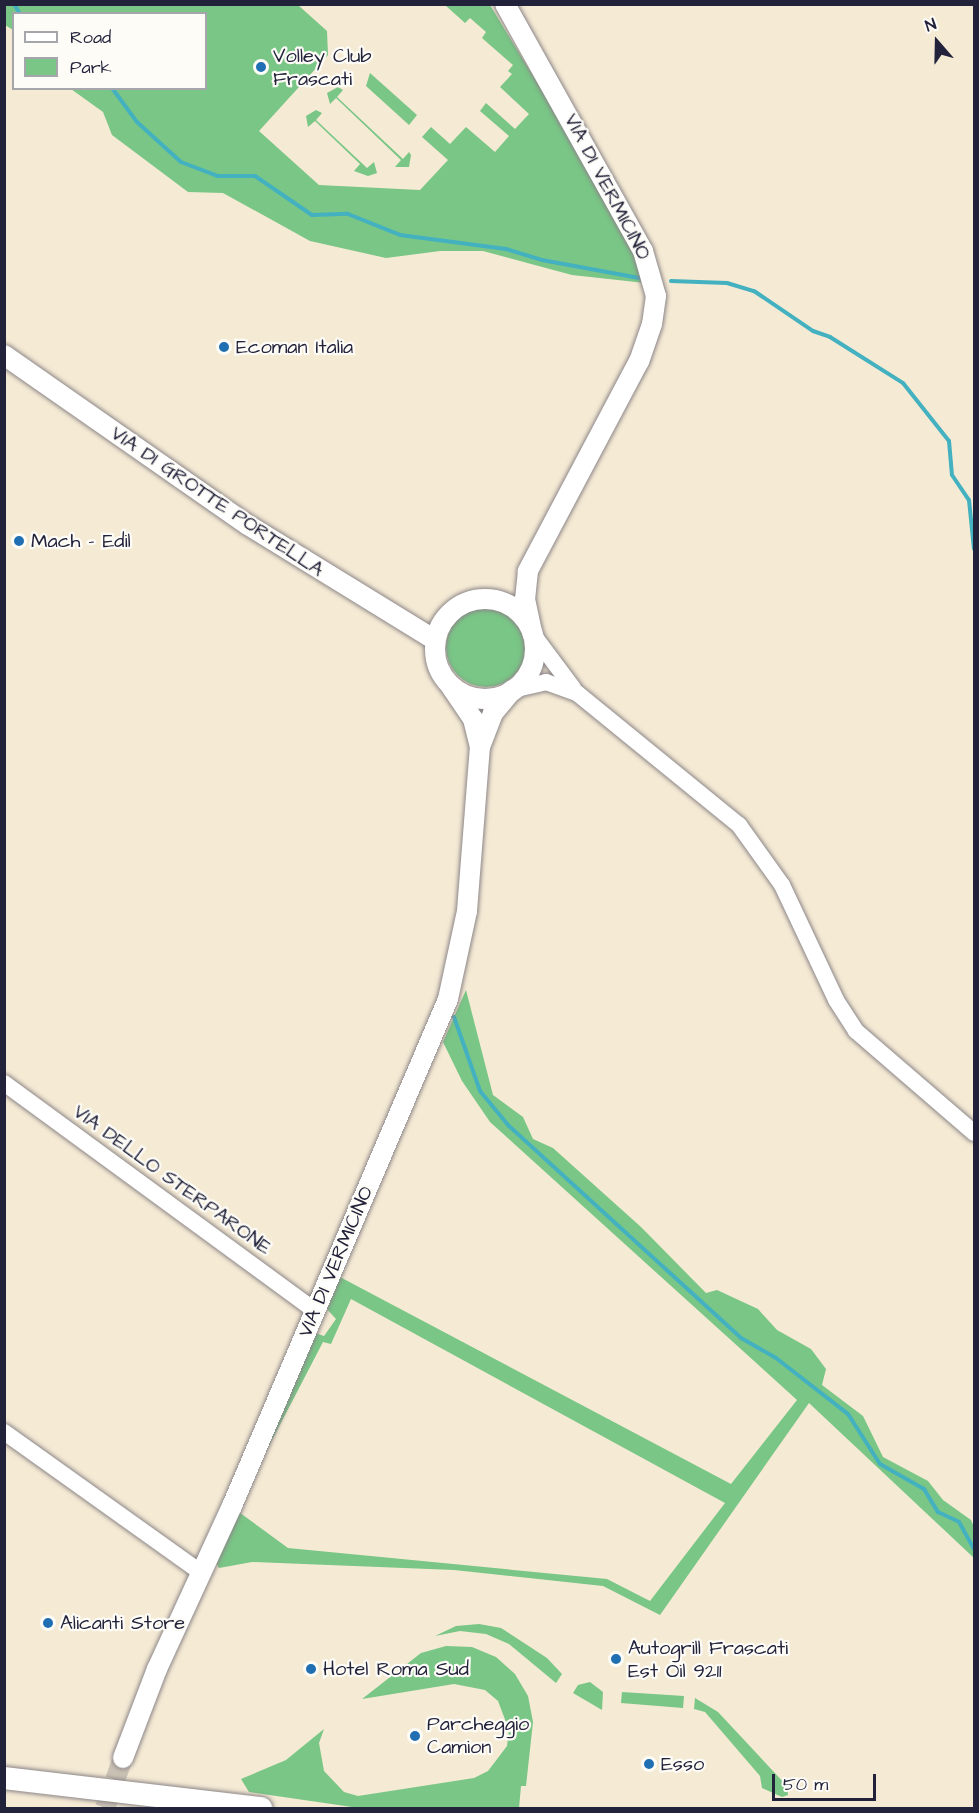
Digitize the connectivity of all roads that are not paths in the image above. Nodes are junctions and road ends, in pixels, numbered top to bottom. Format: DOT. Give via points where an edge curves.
graph roads {
  1 [pos="505,4"];
  2 [pos="4,355"];
  3 [pos="528,571"];
  4 [pos="491,599"];
  5 [pos="532,633"];
  6 [pos="435,640"];
  7 [pos="450,686"];
  8 [pos="512,690"];
  9 [pos="577,693"];
  10 [pos="480,747"];
  11 [pos="4,1083"];
  12 [pos="975,1133"];
  13 [pos="315,1311"];
  14 [pos="4,1432"];
  15 [pos="202,1572"];
  16 [pos="123,1758"];
  17 [pos="4,1778"];
  18 [pos="261,1809"];
  1 -- 3 [label="main road, VIA DI VERMICINO" via="643,251 656,296 652,324 639,361"];
  2 -- 6 [label="main road, VIA DI GROTTE PORTELLA" via="248,525"];
  3 -- 4 [label="main road, VIA DI VERMICINO"];
  3 -- 5 [label="main road, VIA DI VERMICINO" via="525,599"];
  4 -- 5 [label="main road" via="517,610"];
  4 -- 6 [label="main road" via="476,599 455,609 440,626"];
  5 -- 8 [label="main road" via="532,665"];
  5 -- 9 [label="street"];
  6 -- 7 [label="main road" via="435,657"];
  7 -- 8 [label="main road" via="480,698"];
  7 -- 10 [label="main road, VIA DI VERMICINO" via="473,719"];
  8 -- 9 [label="street" via="546,682"];
  8 -- 10 [label="main road, VIA DI VERMICINO" via="493,713"];
  9 -- 12 [label="street" via="739,825 782,885 836,1000 856,1031"];
  10 -- 13 [label="main road, VIA DI VERMICINO" via="470,889 452,986"];
  11 -- 13 [label="street, VIA DELLO STERPARONE"];
  13 -- 15 [label="main road, VIA DI VERMICINO"];
  14 -- 15 [label="street"];
  15 -- 16 [label="main road, VIA DI VERMICINO" via="157,1669"];
  17 -- 18 [label="highway"];
}
